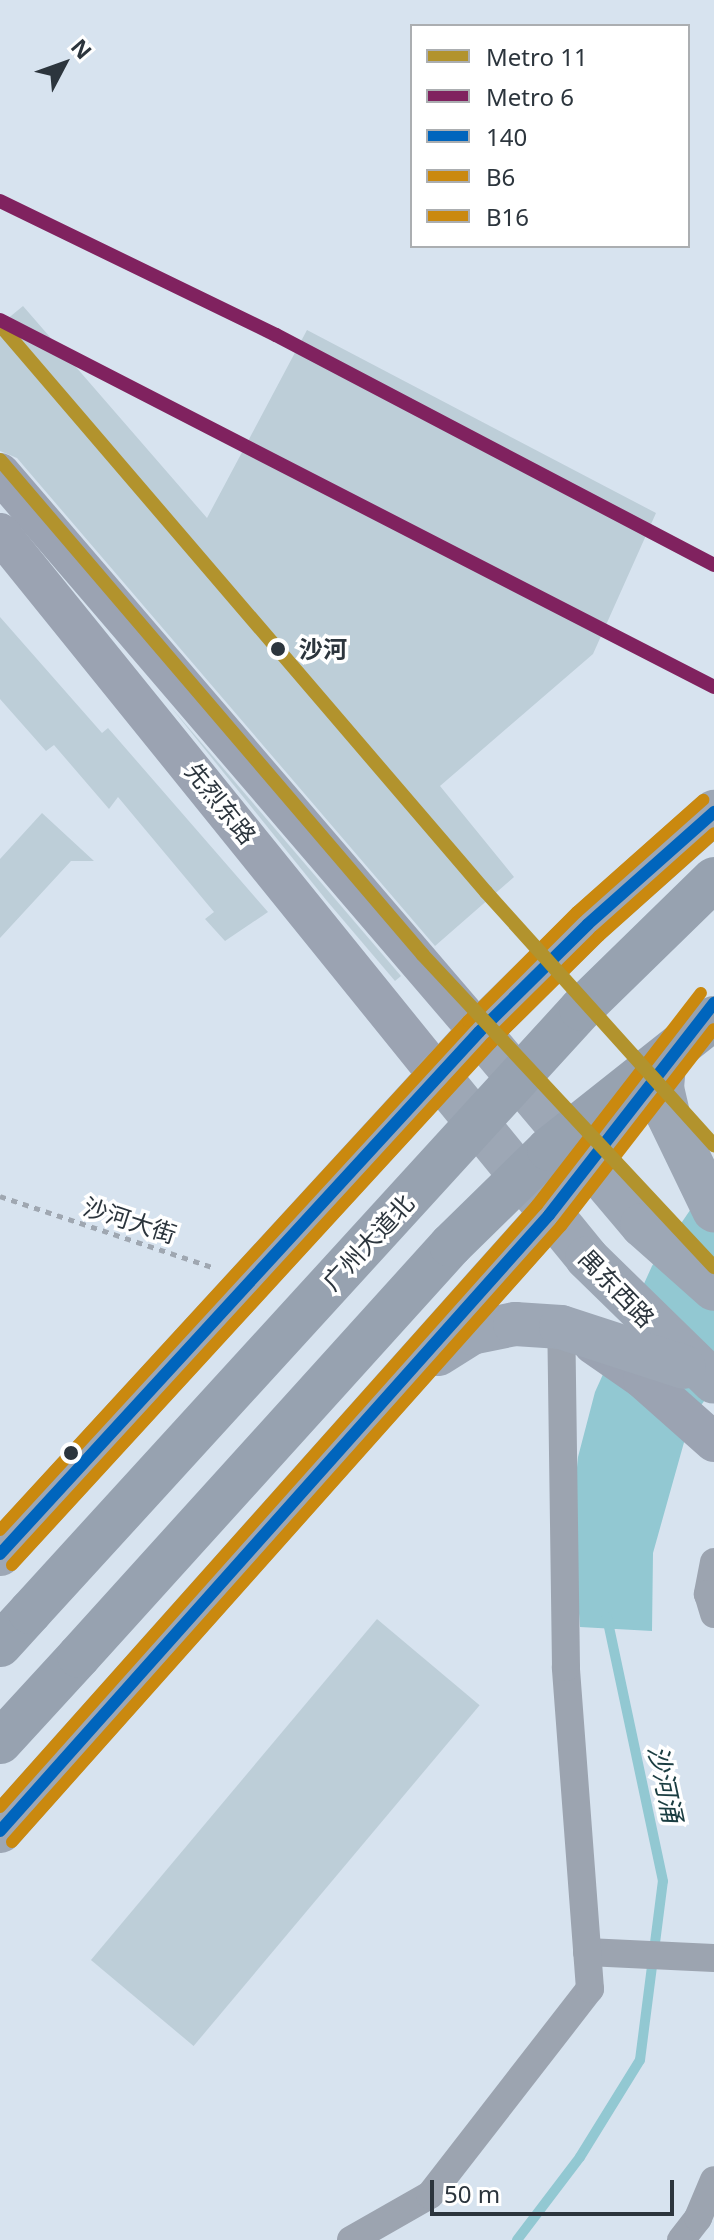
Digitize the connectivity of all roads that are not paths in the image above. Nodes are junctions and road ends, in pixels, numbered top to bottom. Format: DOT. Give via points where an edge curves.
graph roads {
  1 [pos="0,473"];
  2 [pos="0,533"];
  3 [pos="714,812"];
  4 [pos="714,879"];
  5 [pos="714,1003"];
  6 [pos="714,1018"];
  7 [pos="479,1032"];
  8 [pos="664,1065"];
  9 [pos="438,1075"];
  10 [pos="589,1163"];
  11 [pos="714,1210"];
  12 [pos="549,1215"];
  13 [pos="714,1289"];
  14 [pos="561,1327"];
  15 [pos="413,1370"];
  16 [pos="696,1382"];
  17 [pos="0,1554"];
  18 [pos="714,1562"];
  19 [pos="714,1614"];
  20 [pos="0,1645"];
  21 [pos="0,1742"];
  22 [pos="0,1831"];
  23 [pos="597,1953"];
  24 [pos="714,1958"];
  25 [pos="714,2180"];
  26 [pos="351,2240"];
  27 [pos="681,2240"];
  1 -- 7 [label="street, 先烈东路"];
  2 -- 9 [label="street, 先烈东路"];
  3 -- 7 [label="main road" via="588,924"];
  4 -- 20 [label="highway, 广州大道北, bridge" via="581,1009"];
  5 -- 8 [label="main road"];
  6 -- 21 [label="highway, bridge" via="549,1149 451,1245"];
  7 -- 9 [label="main road"];
  7 -- 10 [label="main road"];
  8 -- 10 [label="main road"];
  8 -- 11 [label="main road" via="668,1115"];
  9 -- 12 [label="main road, 禺东西路"];
  9 -- 17 [label="main road"];
  10 -- 12 [label="main road"];
  10 -- 13 [label="main road" via="642,1225"];
  12 -- 15 [label="main road"];
  12 -- 16 [label="main road, 禺东西路"];
  14 -- 15 [label="main road" via="515,1324 471,1333"];
  14 -- 16 [label="main road"];
  14 -- 23 [label="street" via="566,1667"];
  15 -- 22 [label="main road"];
  18 -- 19 [label="street" via="708,1594"];
  23 -- 24 [label="street"];
  23 -- 26 [label="street" via="590,1989 430,2195"];
  25 -- 27 [label="street" via="698,2218"];
}
